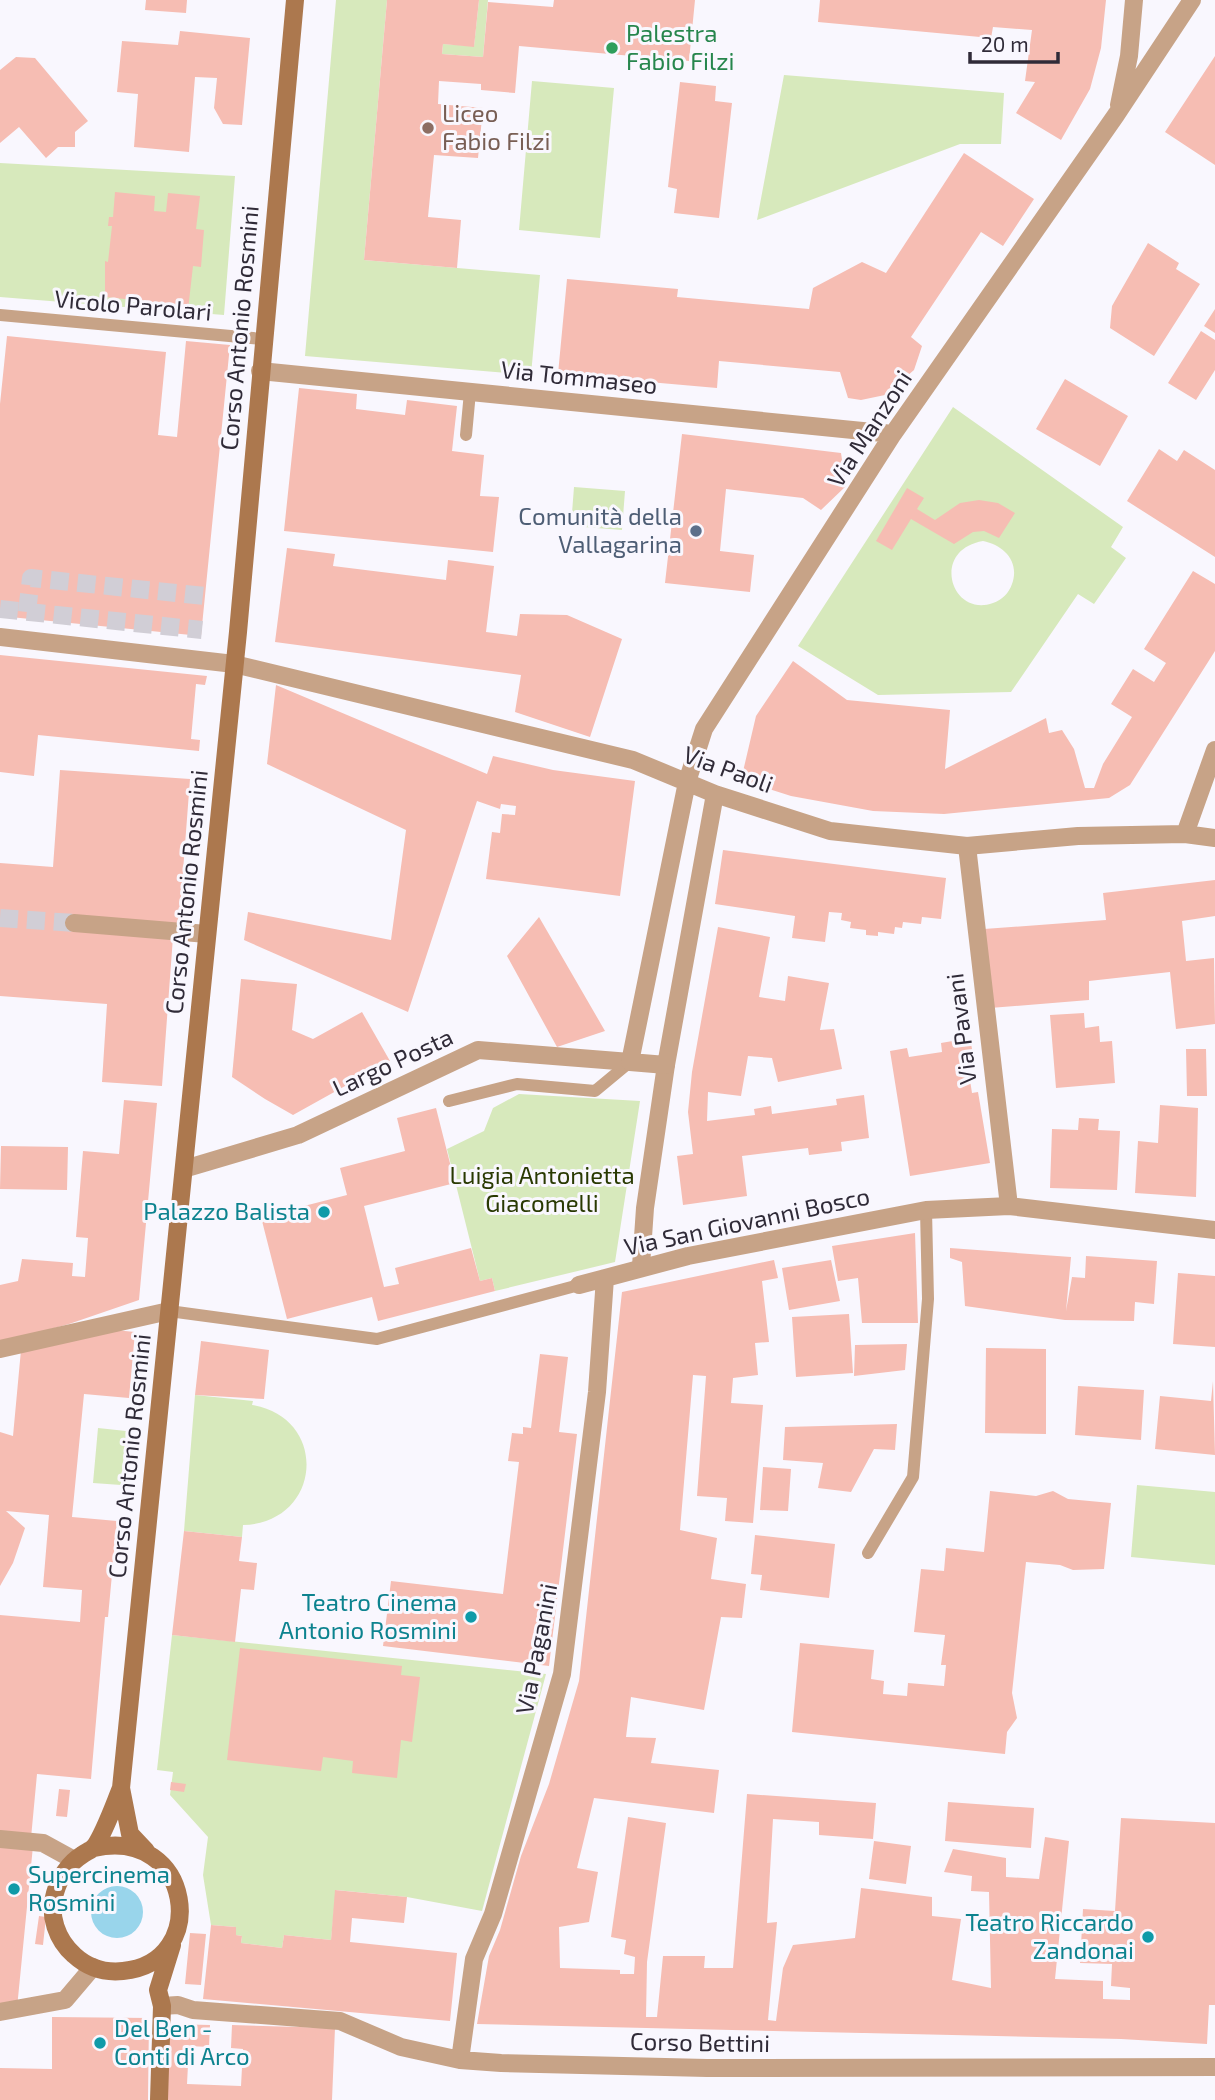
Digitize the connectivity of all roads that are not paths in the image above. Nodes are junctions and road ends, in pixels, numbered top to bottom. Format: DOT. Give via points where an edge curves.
graph roads {
  1 [pos="295,0"];
  2 [pos="1134,0"];
  3 [pos="1192,0"];
  4 [pos="1116,115"];
  5 [pos="0,315"];
  6 [pos="263,339"];
  7 [pos="260,370"];
  8 [pos="470,392"];
  9 [pos="466,435"];
  10 [pos="893,435"];
  11 [pos="0,637"];
  12 [pos="234,664"];
  13 [pos="1215,750"];
  14 [pos="687,782"];
  15 [pos="715,794"];
  16 [pos="1185,834"];
  17 [pos="1215,838"];
  18 [pos="967,846"];
  19 [pos="74,923"];
  20 [pos="207,934"];
  21 [pos="630,1062"];
  22 [pos="666,1065"];
  23 [pos="449,1101"];
  24 [pos="184,1169"];
  25 [pos="1009,1206"];
  26 [pos="926,1210"];
  27 [pos="1215,1230"];
  28 [pos="641,1266"];
  29 [pos="605,1278"];
  30 [pos="579,1285"];
  31 [pos="169,1311"];
  32 [pos="0,1349"];
  33 [pos="869,1553"];
  34 [pos="121,1788"];
  35 [pos="0,1839"];
  36 [pos="94,1848"];
  37 [pos="148,1852"];
  38 [pos="74,1860"];
  39 [pos="175,1935"];
  40 [pos="93,1967"];
  41 [pos="132,1970"];
  42 [pos="160,1998"];
  43 [pos="0,2012"];
  44 [pos="460,2060"];
  45 [pos="1215,2067"];
  46 [pos="159,2100"];
  1 -- 6 [label="main road, Corso Antonio Rosmini"];
  2 -- 4 [label="street, Via Manzoni" via="1129,56"];
  3 -- 4 [label="street, Via Manzoni"];
  4 -- 10 [label="street, Via Manzoni"];
  5 -- 6 [label="lane, Vicolo Parolari"];
  6 -- 7 [label="main road, Corso Antonio Rosmini"];
  7 -- 8 [label="street, Via Tommaseo"];
  7 -- 12 [label="main road, Corso Antonio Rosmini"];
  8 -- 9 [label="lane"];
  8 -- 10 [label="street, Via Tommaseo"];
  10 -- 14 [label="street, Via Manzoni" via="705,729"];
  11 -- 12 [label="street, Via Paoli"];
  12 -- 14 [label="street, Via Paoli" via="633,760"];
  12 -- 20 [label="main road, Corso Antonio Rosmini"];
  13 -- 16 [label="street"];
  14 -- 15 [label="street, Via Paoli"];
  14 -- 21 [label="street, Via Manzoni"];
  15 -- 18 [label="street, Via Paoli" via="830,831"];
  15 -- 22 [label="street"];
  16 -- 17 [label="street, Via Paoli"];
  16 -- 18 [label="street, Via Paoli" via="1078,836"];
  18 -- 25 [label="street, Via Pavani"];
  19 -- 20 [label="street"];
  20 -- 24 [label="main road, Corso Antonio Rosmini"];
  21 -- 22 [label="street, Largo Posta"];
  21 -- 23 [label="lane" via="595,1091 517,1084"];
  21 -- 24 [label="street, Largo Posta" via="478,1050 298,1135"];
  22 -- 28 [label="street"];
  24 -- 31 [label="main road, Corso Antonio Rosmini"];
  25 -- 26 [label="street, Via San Giovanni Bosco"];
  25 -- 27 [label="street, Via San Giovanni Bosco"];
  26 -- 28 [label="street, Via San Giovanni Bosco"];
  26 -- 33 [label="lane" via="928,1299 913,1477"];
  28 -- 29 [label="street, Via San Giovanni Bosco"];
  29 -- 30 [label="street, Via San Giovanni Bosco"];
  29 -- 44 [label="street, Via Paganini" via="597,1392 562,1674 493,1914 474,1959"];
  30 -- 31 [label="lane" via="377,1339"];
  31 -- 32 [label="street"];
  31 -- 34 [label="main road, Corso Antonio Rosmini"];
  34 -- 36 [label="main road"];
  34 -- 37 [label="main road" via="130,1834"];
  35 -- 38 [label="street" via="43,1843"];
  36 -- 37 [label="main road" via="112,1844"];
  36 -- 38 [label="main road"];
  37 -- 39 [label="main road" via="163,1863 180,1897"];
  38 -- 40 [label="main road" via="54,1894 52,1913 67,1948"];
  39 -- 41 [label="main road" via="157,1957"];
  39 -- 42 [label="main road"];
  40 -- 41 [label="main road"];
  40 -- 43 [label="street" via="65,2000"];
  41 -- 42 [label="main road"];
  42 -- 44 [label="street, Corso Bettini" via="193,2010 340,2021 401,2047"];
  42 -- 46 [label="main road"];
  44 -- 45 [label="street, Corso Bettini" via="706,2068"];
}
